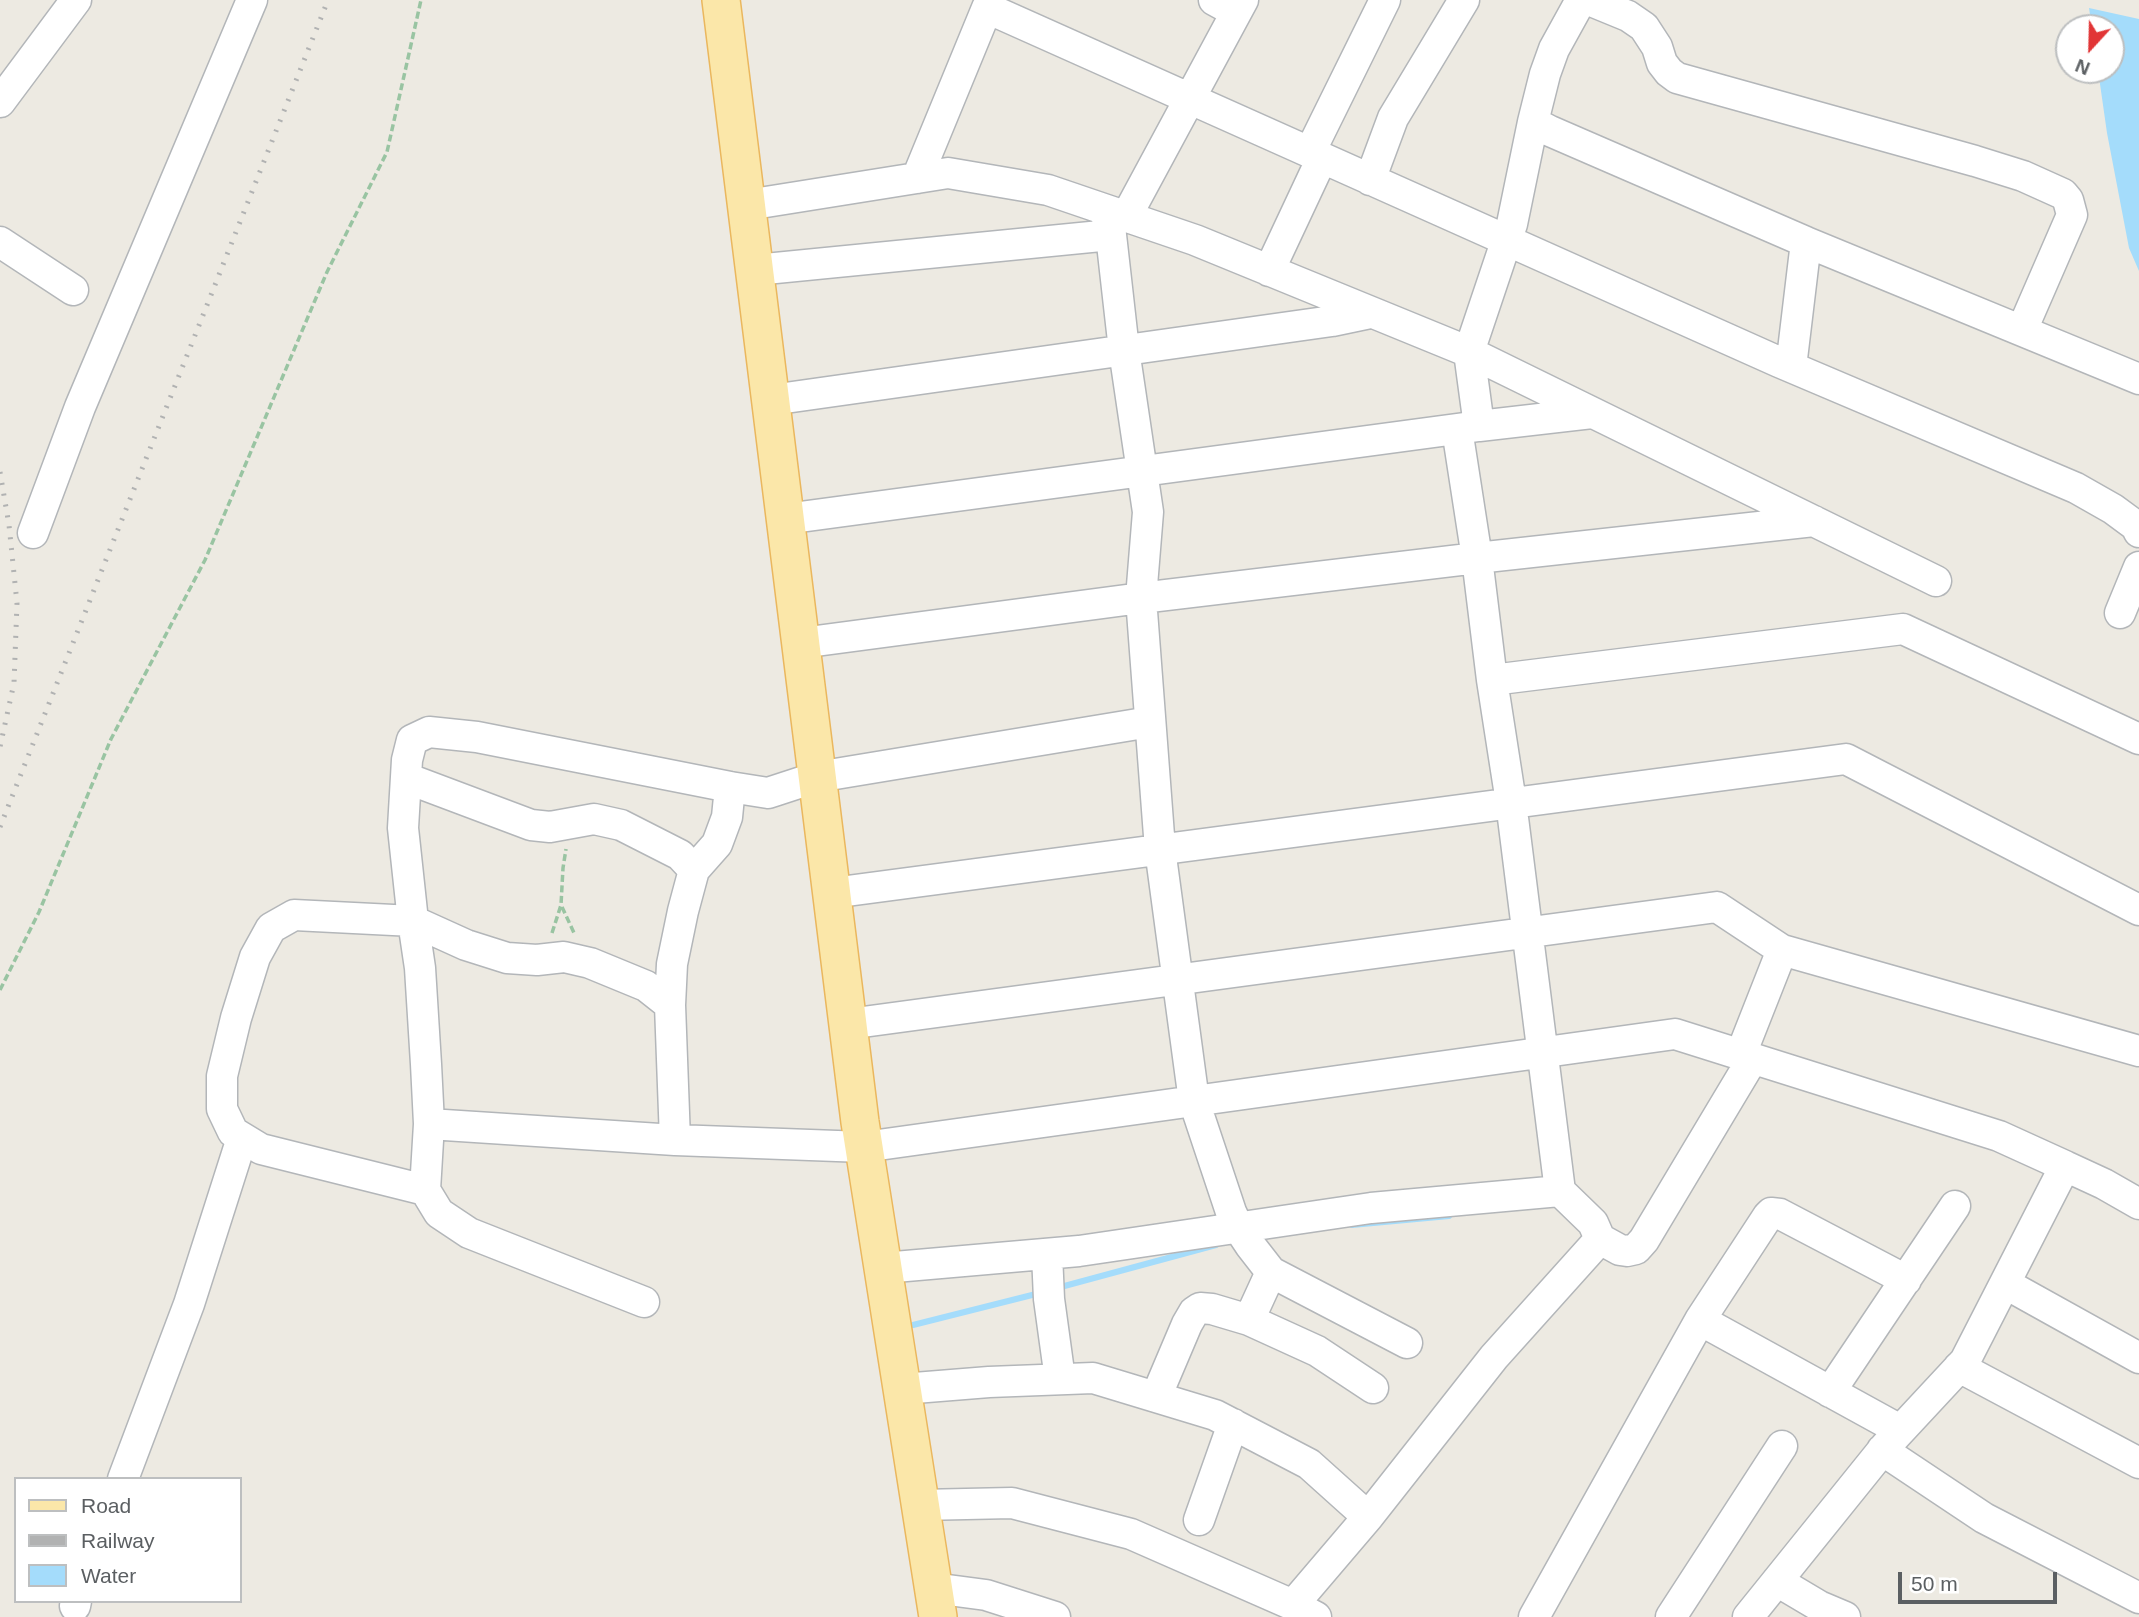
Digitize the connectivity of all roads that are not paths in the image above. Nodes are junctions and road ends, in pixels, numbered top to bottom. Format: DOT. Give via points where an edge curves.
graph roads {
  1 [pos="76,0"];
  2 [pos="252,0"];
  3 [pos="721,0"];
  4 [pos="1385,0"];
  5 [pos="1464,0"];
  6 [pos="1581,0"];
  7 [pos="1588,0"];
  8 [pos="982,3"];
  9 [pos="1231,4"];
  10 [pos="1188,99"];
  11 [pos="0,101"];
  12 [pos="1533,122"];
  13 [pos="1316,155"];
  14 [pos="917,178"];
  15 [pos="1370,180"];
  16 [pos="747,205"];
  17 [pos="1114,221"];
  18 [pos="1506,241"];
  19 [pos="0,242"];
  20 [pos="1806,242"];
  21 [pos="755,270"];
  22 [pos="1269,271"];
  23 [pos="73,290"];
  24 [pos="1370,313"];
  25 [pos="2022,330"];
  26 [pos="1124,350"];
  27 [pos="1469,352"];
  28 [pos="1791,367"];
  29 [pos="2139,379"];
  30 [pos="771,400"];
  31 [pos="1592,413"];
  32 [pos="1468,427"];
  33 [pos="1143,472"];
  34 [pos="785,519"];
  35 [pos="1814,521"];
  36 [pos="2139,532"];
  37 [pos="33,533"];
  38 [pos="1477,558"];
  39 [pos="2139,566"];
  40 [pos="1936,581"];
  41 [pos="1141,598"];
  42 [pos="2120,613"];
  43 [pos="801,643"];
  44 [pos="1492,680"];
  45 [pos="1150,722"];
  46 [pos="2139,739"];
  47 [pos="817,777"];
  48 [pos="406,778"];
  49 [pos="730,787"];
  50 [pos="1511,802"];
  51 [pos="1160,849"];
  52 [pos="694,870"];
  53 [pos="832,893"];
  54 [pos="2139,910"];
  55 [pos="413,921"];
  56 [pos="1528,933"];
  57 [pos="1782,950"];
  58 [pos="1178,980"];
  59 [pos="670,1005"];
  60 [pos="848,1024"];
  61 [pos="1543,1051"];
  62 [pos="2139,1051"];
  63 [pos="1746,1056"];
  64 [pos="1194,1101"];
  65 [pos="429,1124"];
  66 [pos="242,1138"];
  67 [pos="675,1140"];
  68 [pos="864,1147"];
  69 [pos="2065,1167"];
  70 [pos="425,1190"];
  71 [pos="1560,1191"];
  72 [pos="2139,1204"];
  73 [pos="1955,1206"];
  74 [pos="1238,1227"];
  75 [pos="1600,1238"];
  76 [pos="883,1268"];
  77 [pos="1271,1272"];
  78 [pos="1048,1276"];
  79 [pos="1906,1280"];
  80 [pos="2006,1284"];
  81 [pos="644,1301"];
  82 [pos="1249,1320"];
  83 [pos="1700,1320"];
  84 [pos="1407,1343"];
  85 [pos="2139,1358"];
  86 [pos="1959,1367"];
  87 [pos="1060,1379"];
  88 [pos="1373,1388"];
  89 [pos="902,1389"];
  90 [pos="1830,1392"];
  91 [pos="1156,1397"];
  92 [pos="1233,1424"];
  93 [pos="1891,1440"];
  94 [pos="1782,1446"];
  95 [pos="2139,1463"];
  96 [pos="124,1477"];
  97 [pos="920,1505"];
  98 [pos="1368,1517"];
  99 [pos="1199,1520"];
  100 [pos="1777,1581"];
  101 [pos="2139,1598"];
  102 [pos="935,1602"];
  103 [pos="1305,1611"];
  104 [pos="1055,1617"];
  105 [pos="1534,1617"];
  106 [pos="1671,1617"];
  107 [pos="1748,1617"];
  108 [pos="1845,1617"];
  1 -- 11 [label="street"];
  2 -- 37 [label="street" via="80,407"];
  3 -- 16 [label="main road"];
  4 -- 13 [label="street"];
  5 -- 15 [label="street" via="1393,118"];
  6 -- 12 [label="street" via="1554,49"];
  7 -- 25 [label="street" via="1644,27 1662,63 1677,78 1975,161 2063,194 2072,215"];
  8 -- 10 [label="street"];
  8 -- 14 [label="street"];
  9 -- 10 [label="street"];
  10 -- 13 [label="street"];
  10 -- 17 [label="street"];
  12 -- 18 [label="street"];
  12 -- 20 [label="street"];
  13 -- 15 [label="street"];
  13 -- 22 [label="street"];
  14 -- 16 [label="street"];
  14 -- 17 [label="street" via="948,173 1048,190"];
  15 -- 18 [label="street"];
  16 -- 21 [label="main road"];
  17 -- 21 [label="street"];
  17 -- 22 [label="street" via="1195,240"];
  17 -- 26 [label="street"];
  18 -- 27 [label="street"];
  18 -- 28 [label="street"];
  19 -- 23 [label="street"];
  20 -- 25 [label="street"];
  20 -- 28 [label="street"];
  21 -- 30 [label="main road"];
  22 -- 24 [label="street"];
  24 -- 26 [label="street"];
  24 -- 27 [label="street"];
  25 -- 29 [label="street"];
  26 -- 30 [label="street"];
  26 -- 33 [label="street"];
  27 -- 31 [label="street"];
  27 -- 32 [label="street"];
  28 -- 36 [label="street" via="2076,488 2113,509"];
  30 -- 34 [label="main road"];
  31 -- 32 [label="street"];
  31 -- 35 [label="street"];
  32 -- 33 [label="street"];
  32 -- 38 [label="street"];
  33 -- 34 [label="street"];
  33 -- 41 [label="street" via="1148,512"];
  34 -- 43 [label="main road"];
  35 -- 38 [label="street"];
  35 -- 40 [label="street"];
  38 -- 41 [label="street"];
  38 -- 44 [label="street"];
  39 -- 42 [label="street"];
  41 -- 43 [label="street"];
  41 -- 45 [label="street"];
  43 -- 47 [label="main road"];
  44 -- 46 [label="street" via="1903,629"];
  44 -- 50 [label="street"];
  45 -- 47 [label="street"];
  45 -- 51 [label="street"];
  47 -- 49 [label="street" via="768,793"];
  47 -- 53 [label="main road"];
  48 -- 49 [label="street" via="412,740 429,732 477,737"];
  48 -- 52 [label="street" via="531,825 550,827 594,819 621,825 680,855"];
  48 -- 55 [label="street" via="403,828"];
  49 -- 52 [label="street" via="727,817 716,844"];
  50 -- 51 [label="street"];
  50 -- 54 [label="street" via="1846,760"];
  50 -- 56 [label="street"];
  51 -- 53 [label="street"];
  51 -- 58 [label="street"];
  52 -- 59 [label="street" via="672,964"];
  53 -- 60 [label="main road"];
  55 -- 59 [label="street" via="507,958 564,957 590,963 646,986"];
  55 -- 65 [label="street"];
  55 -- 66 [label="street" via="294,915 271,928 255,957 222,1076 222,1109 233,1132"];
  56 -- 57 [label="street" via="1717,906"];
  56 -- 58 [label="street"];
  56 -- 61 [label="street"];
  57 -- 62 [label="street"];
  57 -- 63 [label="street"];
  58 -- 60 [label="street"];
  58 -- 64 [label="street"];
  59 -- 67 [label="street"];
  60 -- 68 [label="main road"];
  61 -- 63 [label="street" via="1675,1034"];
  61 -- 64 [label="street"];
  61 -- 71 [label="street"];
  63 -- 69 [label="street" via="1999,1136"];
  63 -- 75 [label="street" via="1644,1240 1627,1251"];
  64 -- 68 [label="street"];
  64 -- 74 [label="street"];
  65 -- 67 [label="street"];
  65 -- 70 [label="street"];
  66 -- 70 [label="street" via="261,1149"];
  66 -- 96 [label="street" via="189,1304"];
  67 -- 68 [label="street"];
  68 -- 76 [label="main road"];
  69 -- 72 [label="street"];
  69 -- 80 [label="street"];
  70 -- 81 [label="street" via="439,1213 469,1233"];
  71 -- 74 [label="street" via="1371,1208"];
  71 -- 75 [label="street" via="1593,1223"];
  73 -- 79 [label="street"];
  74 -- 77 [label="street"];
  74 -- 78 [label="street"];
  75 -- 98 [label="street" via="1494,1357"];
  76 -- 78 [label="street"];
  76 -- 89 [label="main road"];
  77 -- 82 [label="street"];
  77 -- 84 [label="street"];
  78 -- 87 [label="street"];
  79 -- 83 [label="street" via="1771,1213"];
  79 -- 90 [label="street"];
  80 -- 85 [label="street"];
  80 -- 86 [label="street"];
  82 -- 88 [label="street" via="1317,1351"];
  82 -- 91 [label="street" via="1212,1309 1194,1312"];
  83 -- 90 [label="street"];
  83 -- 105 [label="street"];
  86 -- 93 [label="street"];
  86 -- 95 [label="street"];
  87 -- 89 [label="street"];
  87 -- 91 [label="street" via="1093,1378"];
  89 -- 97 [label="main road"];
  90 -- 93 [label="street"];
  91 -- 92 [label="street"];
  92 -- 98 [label="street" via="1309,1464"];
  92 -- 99 [label="street"];
  93 -- 100 [label="street"];
  93 -- 101 [label="street" via="1984,1518"];
  94 -- 106 [label="street"];
  97 -- 102 [label="main road"];
  97 -- 103 [label="street" via="1012,1503 1130,1534"];
  98 -- 103 [label="street"];
  100 -- 107 [label="street"];
  100 -- 108 [label="street"];
  102 -- 104 [label="street" via="986,1595"];
}
